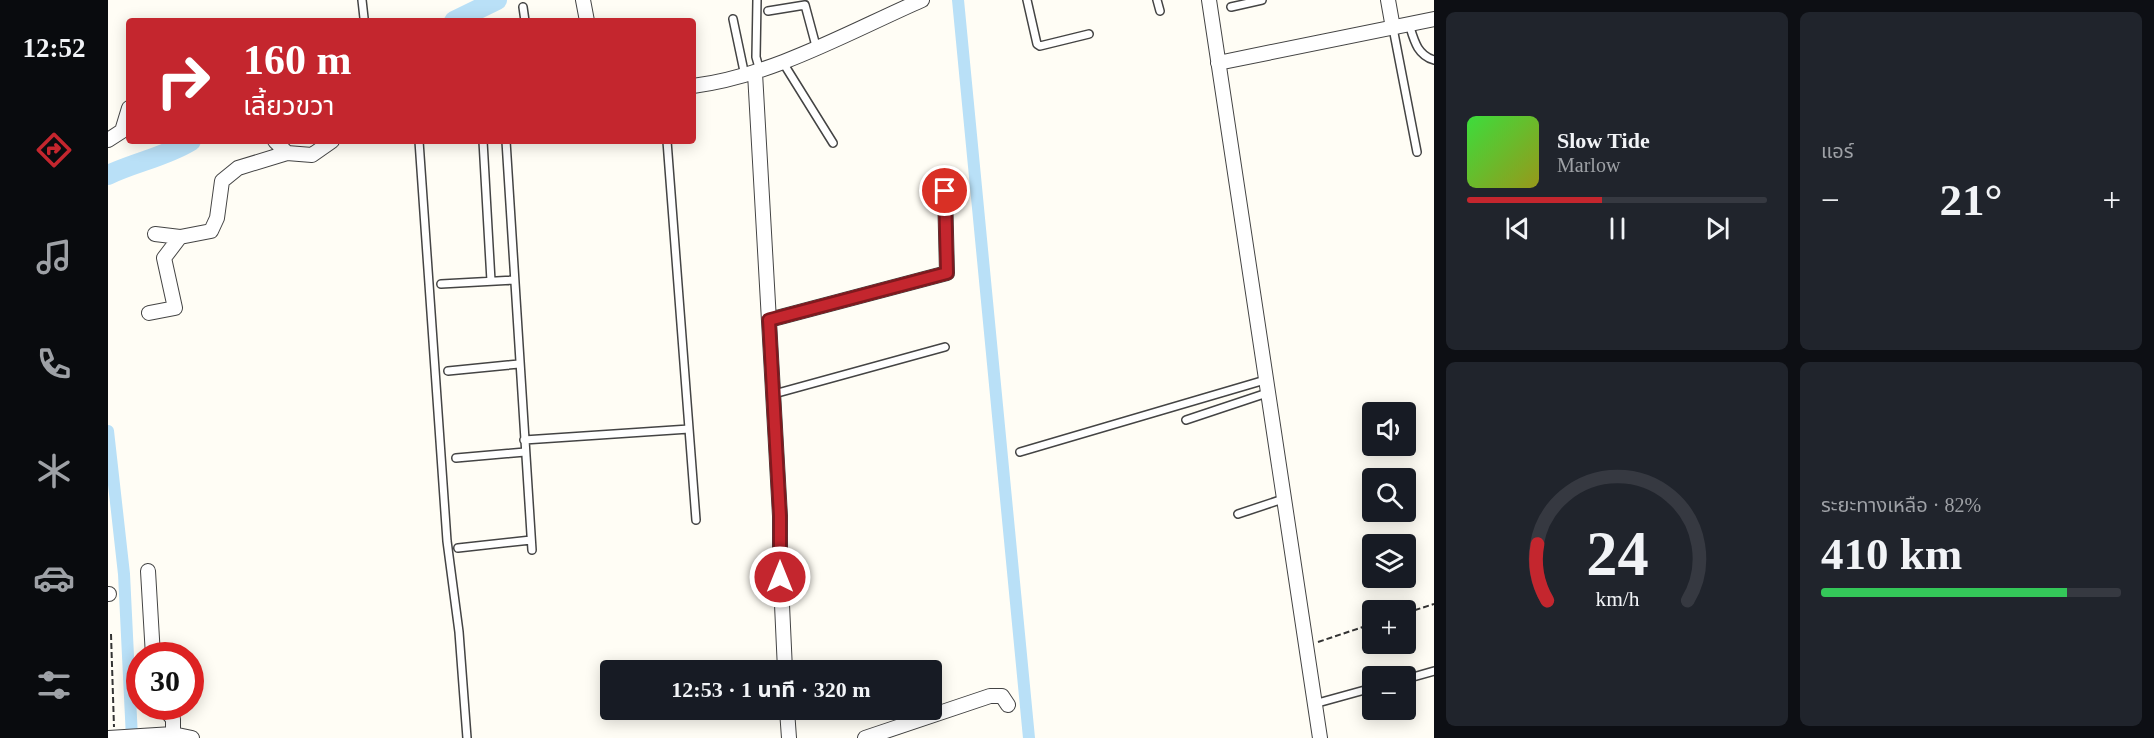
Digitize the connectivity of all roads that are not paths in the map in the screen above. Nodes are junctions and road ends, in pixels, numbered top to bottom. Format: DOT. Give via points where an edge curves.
graph roads {
  1 [pos="362,0"];
  2 [pos="583,0"];
  3 [pos="757,0"];
  4 [pos="922,0"];
  5 [pos="1027,0"];
  6 [pos="1157,0"];
  7 [pos="1209,0"];
  8 [pos="1262,0"];
  9 [pos="1388,0"];
  10 [pos="523,7"];
  11 [pos="1231,7"];
  12 [pos="768,11"];
  13 [pos="1160,12"];
  14 [pos="364,18"];
  15 [pos="525,18"];
  16 [pos="586,18"];
  17 [pos="734,19"];
  18 [pos="1434,19"];
  19 [pos="1409,24"];
  20 [pos="1393,28"];
  21 [pos="1089,34"];
  22 [pos="816,46"];
  23 [pos="1434,60"];
  24 [pos="782,61"];
  25 [pos="1218,63"];
  26 [pos="753,73"];
  27 [pos="696,85"];
  28 [pos="126,118"];
  29 [pos="108,140"];
  30 [pos="833,143"];
  31 [pos="278,144"];
  32 [pos="328,144"];
  33 [pos="419,144"];
  34 [pos="483,144"];
  35 [pos="506,144"];
  36 [pos="667,144"];
  37 [pos="1417,152"];
  38 [pos="287,153"];
  39 [pos="945,191"];
  40 [pos="155,234"];
  41 [pos="180,237"];
  42 [pos="514,280"];
  43 [pos="491,281"];
  44 [pos="441,284"];
  45 [pos="149,313"];
  46 [pos="769,320"];
  47 [pos="945,347"];
  48 [pos="519,364"];
  49 [pos="448,371"];
  50 [pos="1266,386"];
  51 [pos="774,394"];
  52 [pos="1186,420"];
  53 [pos="689,429"];
  54 [pos="524,440"];
  55 [pos="525,452"];
  56 [pos="1020,452"];
  57 [pos="456,458"];
  58 [pos="1283,499"];
  59 [pos="1238,514"];
  60 [pos="696,520"];
  61 [pos="531,540"];
  62 [pos="458,548"];
  63 [pos="532,549"];
  64 [pos="148,571"];
  65 [pos="152,642"];
  66 [pos="785,660"];
  67 [pos="1434,671"];
  68 [pos="1416,676"];
  69 [pos="1362,691"];
  70 [pos="1314,704"];
  71 [pos="1008,705"];
  72 [pos="172,720"];
  73 [pos="788,720"];
  74 [pos="173,734"];
  75 [pos="109,738"];
  76 [pos="192,738"];
  77 [pos="467,738"];
  78 [pos="789,738"];
  79 [pos="865,738"];
  80 [pos="1320,738"];
  1 -- 14 [label="lane"];
  2 -- 16 [label="street"];
  3 -- 26 [label="lane"];
  4 -- 22 [label="street"];
  5 -- 21 [label="lane" via="1040,46"];
  6 -- 13 [label="lane"];
  7 -- 25 [label="street"];
  8 -- 11 [label="lane"];
  9 -- 20 [label="street"];
  10 -- 15 [label="lane"];
  12 -- 22 [label="lane" via="805,5"];
  17 -- 26 [label="lane"];
  18 -- 19 [label="street"];
  19 -- 20 [label="street"];
  19 -- 23 [label="lane" via="1419,51"];
  20 -- 25 [label="street"];
  20 -- 37 [label="lane"];
  22 -- 24 [label="street"];
  24 -- 26 [label="street"];
  24 -- 30 [label="lane"];
  25 -- 50 [label="street"];
  26 -- 27 [label="street"];
  26 -- 46 [label="street"];
  28 -- 29 [label="street" via="122,131"];
  31 -- 38 [label="street"];
  32 -- 38 [label="street" via="312,155"];
  33 -- 77 [label="lane" via="447,541"];
  34 -- 43 [label="lane"];
  35 -- 42 [label="lane"];
  36 -- 53 [label="lane"];
  38 -- 41 [label="street" via="238,168 222,181 217,218 211,231"];
  39 -- 46 [label="street" via="947,273"];
  40 -- 41 [label="street"];
  41 -- 45 [label="street" via="164,258 175,308"];
  42 -- 43 [label="lane"];
  42 -- 48 [label="lane"];
  43 -- 44 [label="lane"];
  46 -- 51 [label="street"];
  47 -- 51 [label="lane"];
  48 -- 49 [label="lane"];
  48 -- 54 [label="lane"];
  50 -- 52 [label="lane"];
  50 -- 56 [label="lane"];
  50 -- 58 [label="street"];
  51 -- 66 [label="street"];
  53 -- 54 [label="lane"];
  53 -- 60 [label="lane"];
  54 -- 55 [label="lane"];
  55 -- 57 [label="lane"];
  55 -- 61 [label="lane"];
  58 -- 59 [label="lane"];
  58 -- 70 [label="street"];
  61 -- 62 [label="lane"];
  61 -- 63 [label="lane"];
  64 -- 65 [label="street"];
  67 -- 68 [label="lane"];
  69 -- 70 [label="lane"];
  70 -- 80 [label="street"];
  71 -- 79 [label="street" via="1002,696 990,696"];
  72 -- 74 [label="street"];
  73 -- 78 [label="street"];
  74 -- 75 [label="street"];
  74 -- 76 [label="street"];
}
